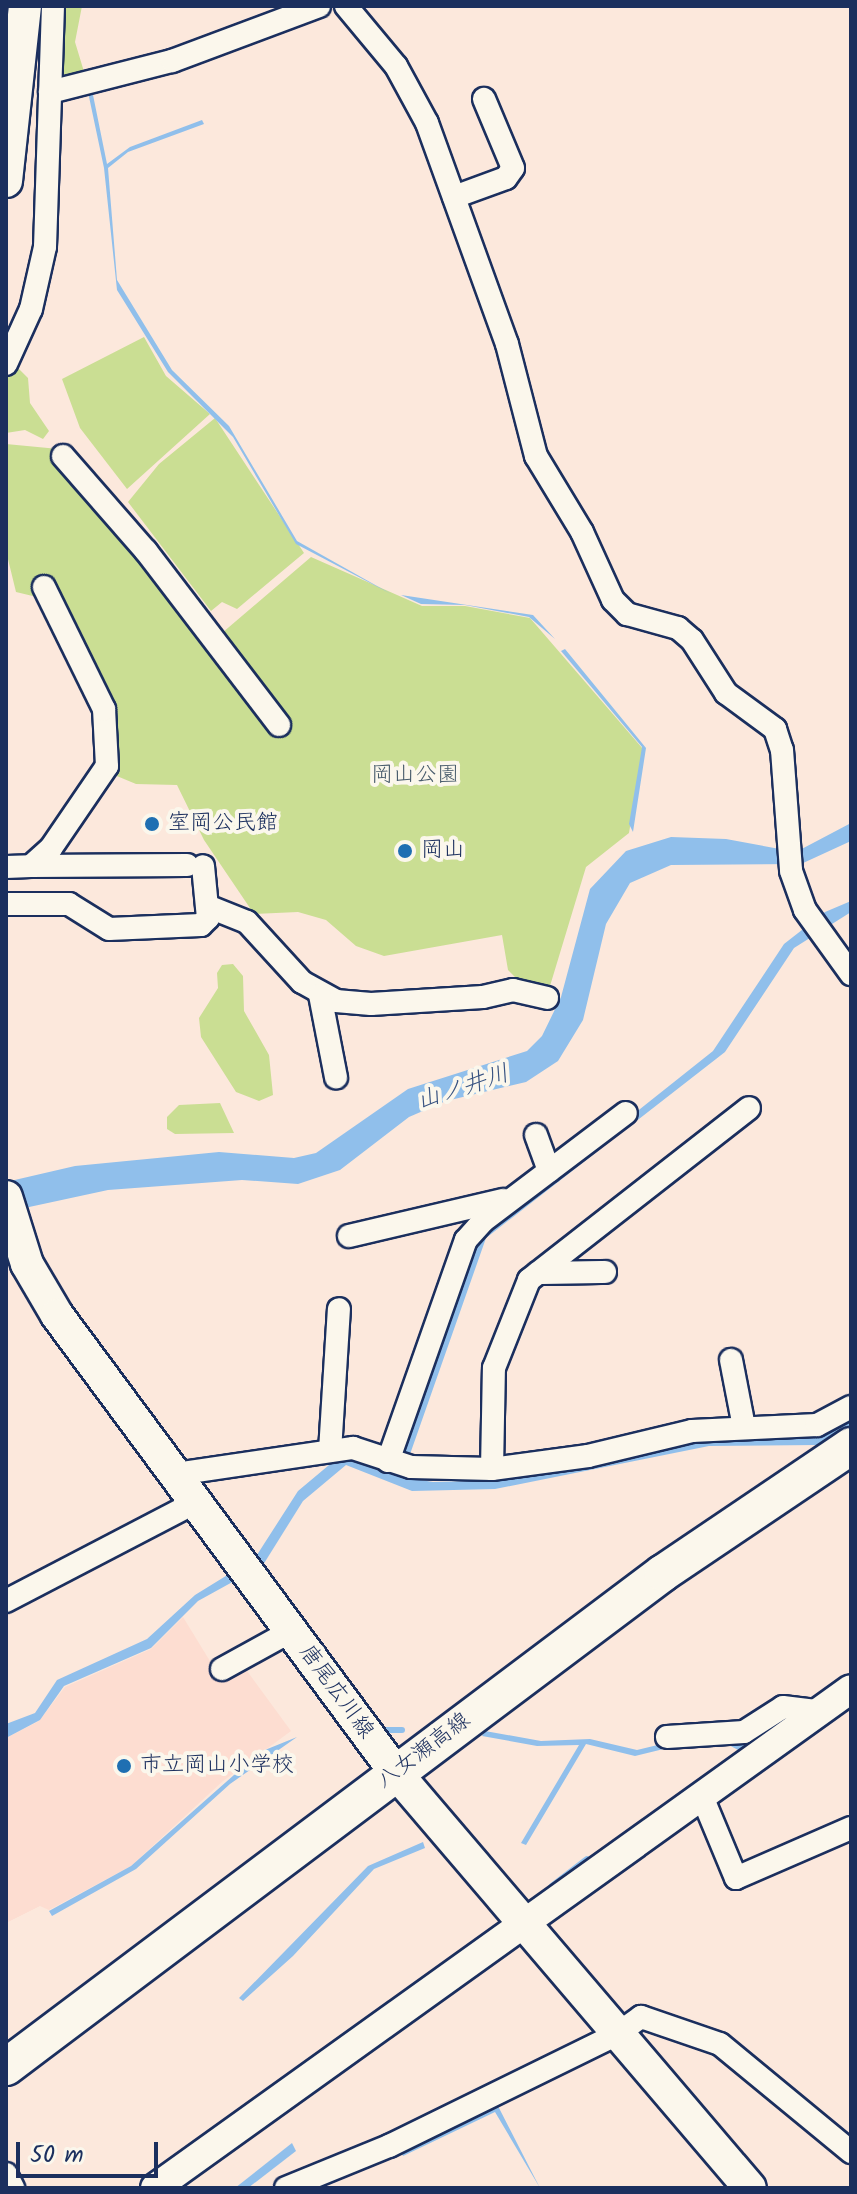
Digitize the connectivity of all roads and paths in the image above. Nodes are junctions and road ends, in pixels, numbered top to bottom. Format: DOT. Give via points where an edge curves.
graph roads {
  1 [pos="25,6"];
  2 [pos="53,6"];
  3 [pos="319,6"];
  4 [pos="346,6"];
  5 [pos="50,92"];
  6 [pos="484,99"];
  7 [pos="6,181"];
  8 [pos="454,197"];
  9 [pos="6,364"];
  10 [pos="63,456"];
  11 [pos="44,587"];
  12 [pos="279,725"];
  13 [pos="31,866"];
  14 [pos="6,867"];
  15 [pos="6,904"];
  16 [pos="207,906"];
  17 [pos="851,974"];
  18 [pos="320,995"];
  19 [pos="547,998"];
  20 [pos="336,1077"];
  21 [pos="749,1108"];
  22 [pos="626,1113"];
  23 [pos="536,1135"];
  24 [pos="549,1171"];
  25 [pos="514,1197"];
  26 [pos="8,1206"];
  27 [pos="349,1236"];
  28 [pos="605,1272"];
  29 [pos="538,1273"];
  30 [pos="339,1309"];
  31 [pos="731,1360"];
  32 [pos="847,1422"];
  33 [pos="744,1427"];
  34 [pos="330,1451"];
  35 [pos="388,1461"];
  36 [pos="492,1469"];
  37 [pos="176,1474"];
  38 [pos="196,1502"];
  39 [pos="6,1601"];
  40 [pos="291,1631"];
  41 [pos="222,1669"];
  42 [pos="851,1689"];
  43 [pos="816,1711"];
  44 [pos="667,1737"];
  45 [pos="396,1773"];
  46 [pos="701,1794"];
  47 [pos="851,1828"];
  48 [pos="520,1923"];
  49 [pos="616,2035"];
  50 [pos="6,2067"];
  51 [pos="851,2152"];
  52 [pos="6,2174"];
  53 [pos="299,2186"];
  54 [pos="13,2188"];
  55 [pos="155,2188"];
  56 [pos="750,2188"];
  1 -- 7 [label="main road"];
  2 -- 5 [label="street"];
  3 -- 5 [label="street" via="172,61"];
  4 -- 8 [label="street" via="409,89"];
  5 -- 9 [label="street" via="45,247 31,309"];
  6 -- 8 [label="street" via="513,168 506,178"];
  8 -- 17 [label="street" via="507,344 536,456 582,532 613,600 627,614 678,628 692,640 726,693 775,729 782,750 791,871 815,924"];
  10 -- 12 [label="street" via="146,551"];
  11 -- 13 [label="street" via="104,709 107,766 51,848"];
  13 -- 14 [label="street"];
  13 -- 16 [label="street" via="195,866"];
  15 -- 16 [label="street" via="69,904 109,929 201,925 208,918"];
  16 -- 18 [label="street" via="247,922"];
  18 -- 19 [label="street" via="371,1004 483,997 513,990"];
  18 -- 20 [label="street"];
  21 -- 29 [label="street"];
  22 -- 24 [label="street"];
  23 -- 24 [label="street"];
  24 -- 25 [label="street"];
  25 -- 27 [label="street"];
  25 -- 35 [label="street" via="466,1240"];
  26 -- 37 [label="main road, 唐尾広川線" via="27,1264 57,1315"];
  28 -- 29 [label="street"];
  29 -- 36 [label="street" via="529,1280 494,1368"];
  30 -- 34 [label="street"];
  31 -- 33 [label="street"];
  32 -- 33 [label="street"];
  32 -- 45 [label="main road, 八女瀬高線" via="663,1573"];
  33 -- 36 [label="street" via="692,1431 588,1456"];
  34 -- 35 [label="street" via="353,1448"];
  34 -- 37 [label="street"];
  35 -- 36 [label="street" via="411,1467"];
  37 -- 38 [label="main road, 唐尾広川線"];
  38 -- 39 [label="street"];
  38 -- 40 [label="main road, 唐尾広川線"];
  40 -- 41 [label="street"];
  40 -- 45 [label="main road, 唐尾広川線"];
  42 -- 43 [label="street"];
  43 -- 44 [label="street" via="783,1707 744,1732"];
  43 -- 46 [label="street"];
  45 -- 48 [label="main road, 唐尾広川線"];
  45 -- 50 [label="main road, 八女瀬高線"];
  46 -- 47 [label="street" via="736,1878"];
  46 -- 48 [label="street"];
  48 -- 49 [label="main road, 唐尾広川線"];
  48 -- 55 [label="street"];
  49 -- 51 [label="street" via="641,2017 720,2044"];
  49 -- 53 [label="street"];
  49 -- 56 [label="main road, 唐尾広川線"];
  52 -- 54 [label="street"];
}
